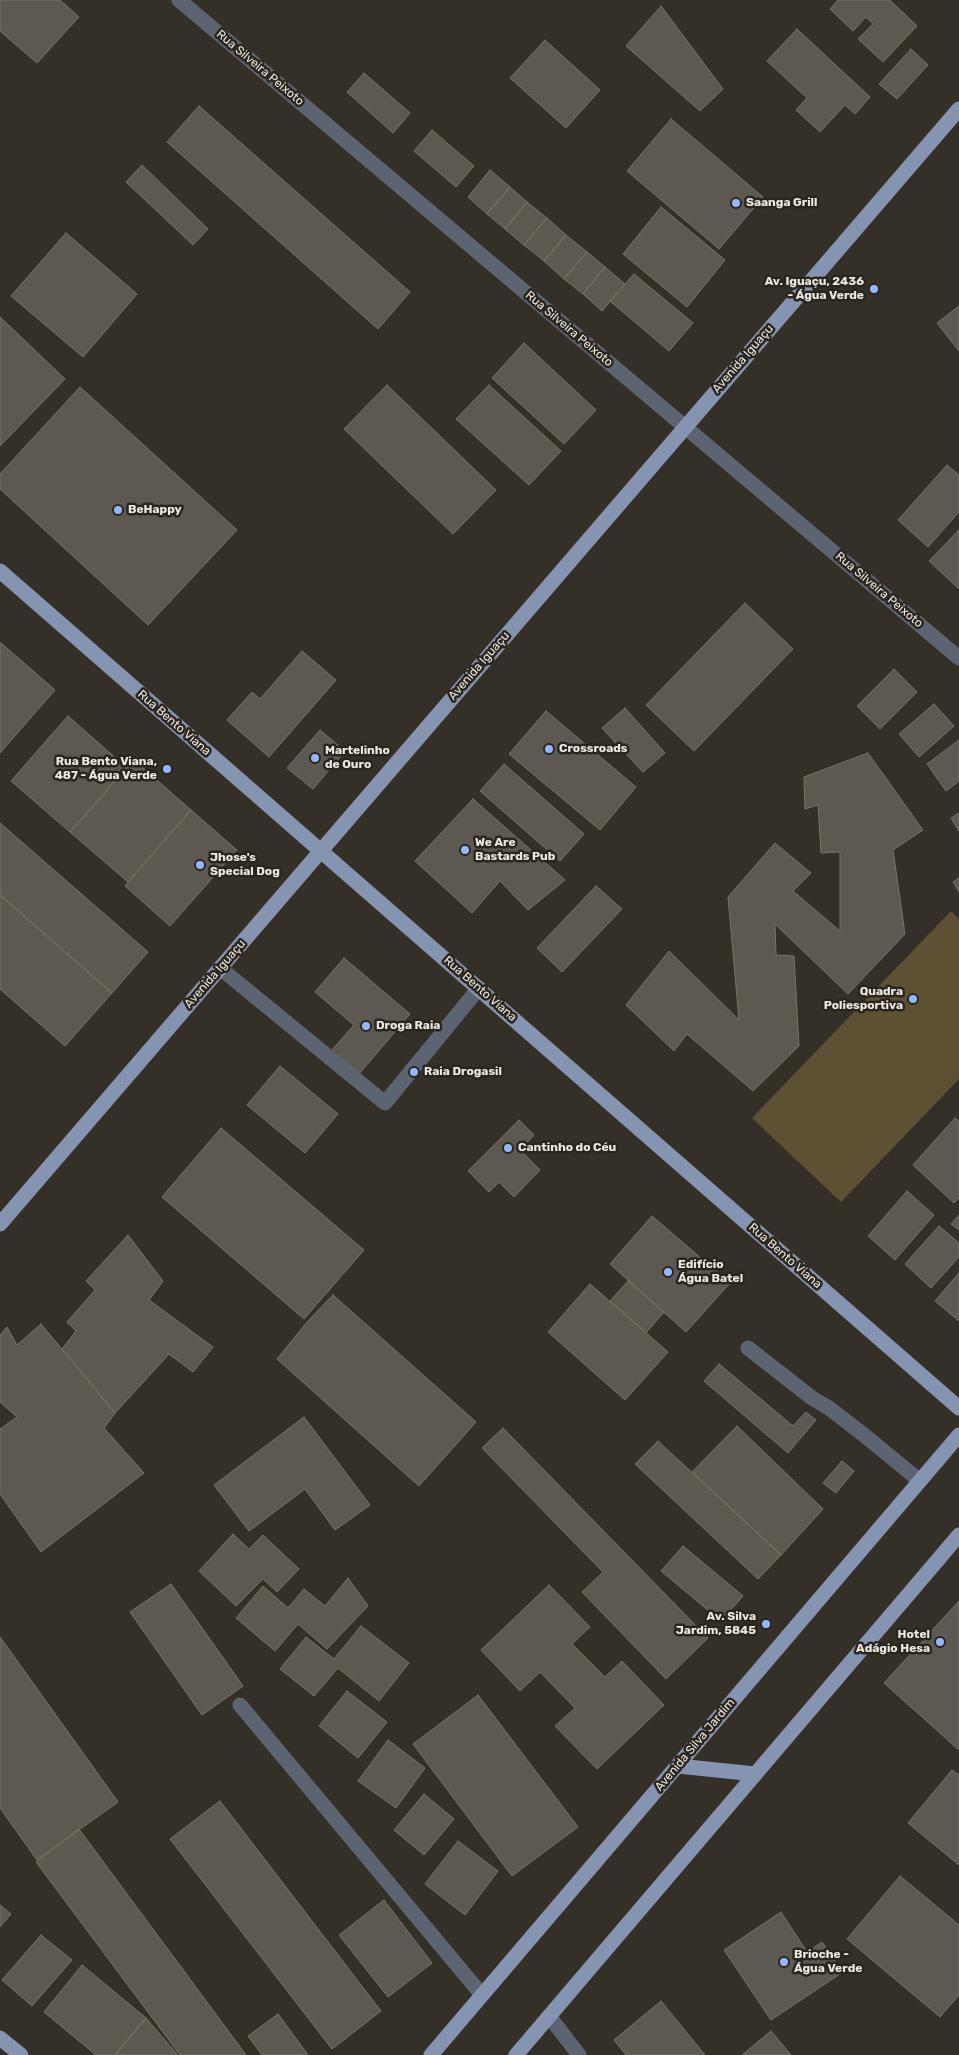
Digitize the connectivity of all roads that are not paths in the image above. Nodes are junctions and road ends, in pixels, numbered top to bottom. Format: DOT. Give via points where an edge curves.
graph roads {
  1 [pos="180,0"];
  2 [pos="959,108"];
  3 [pos="685,427"];
  4 [pos="0,571"];
  5 [pos="959,658"];
  6 [pos="321,851"];
  7 [pos="220,968"];
  8 [pos="479,988"];
  9 [pos="0,1224"];
  10 [pos="748,1348"];
  11 [pos="959,1408"];
  12 [pos="959,1436"];
  13 [pos="920,1481"];
  14 [pos="959,1535"];
  15 [pos="240,1705"];
  16 [pos="678,1766"];
  17 [pos="755,1774"];
  18 [pos="482,1995"];
  19 [pos="549,2016"];
  20 [pos="0,2038"];
  21 [pos="21,2055"];
  22 [pos="431,2055"];
  23 [pos="516,2055"];
  24 [pos="578,2055"];
  1 -- 3 [label="street, Rua Silveira Peixoto"];
  2 -- 3 [label="main road, Avenida Iguaçu"];
  3 -- 5 [label="street, Rua Silveira Peixoto"];
  3 -- 6 [label="main road, Avenida Iguaçu"];
  4 -- 6 [label="main road, Rua Bento Viana"];
  6 -- 7 [label="main road, Avenida Iguaçu"];
  6 -- 8 [label="main road, Rua Bento Viana"];
  7 -- 8 [label="street" via="384,1103"];
  7 -- 9 [label="main road, Avenida Iguaçu"];
  8 -- 11 [label="main road, Rua Bento Viana"];
  10 -- 13 [label="street" via="812,1398 830,1408"];
  12 -- 13 [label="main road, Avenida Silva Jardim"];
  13 -- 16 [label="main road, Avenida Silva Jardim"];
  14 -- 17 [label="main road"];
  15 -- 18 [label="street"];
  16 -- 17 [label="main road"];
  16 -- 18 [label="main road, Avenida Silva Jardim"];
  17 -- 19 [label="main road"];
  18 -- 22 [label="main road, Avenida Silva Jardim"];
  19 -- 23 [label="main road"];
  19 -- 24 [label="street"];
  20 -- 21 [label="main road"];
}
